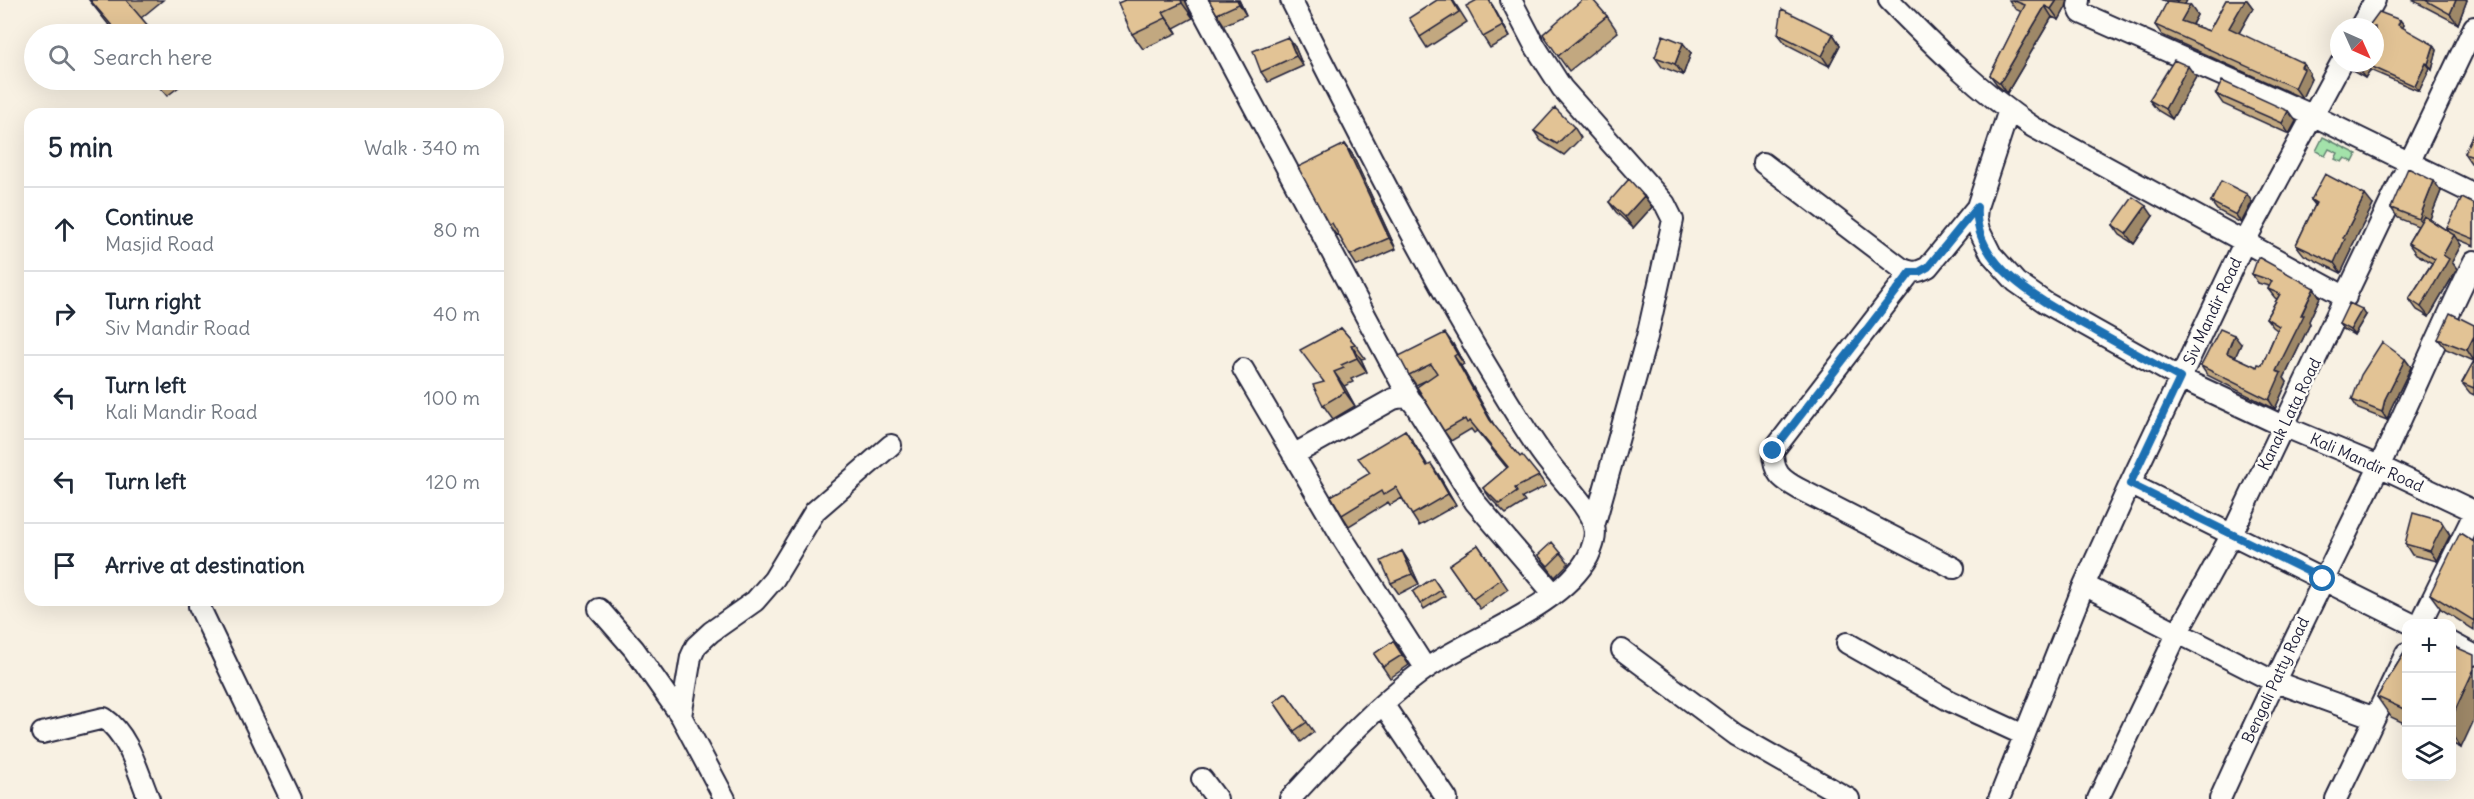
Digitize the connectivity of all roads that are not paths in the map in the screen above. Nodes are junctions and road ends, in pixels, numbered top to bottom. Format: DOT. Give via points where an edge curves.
graph roads {
  1 [pos="1197,0"];
  2 [pos="1291,0"];
  3 [pos="1511,0"];
  4 [pos="1889,0"];
  5 [pos="2079,0"];
  6 [pos="2375,0"];
  7 [pos="2365,18"];
  8 [pos="2474,27"];
  9 [pos="2336,72"];
  10 [pos="2009,110"];
  11 [pos="2314,116"];
  12 [pos="2410,162"];
  13 [pos="1763,163"];
  14 [pos="2474,194"];
  15 [pos="1977,207"];
  16 [pos="2244,243"];
  17 [pos="2474,261"];
  18 [pos="1911,272"];
  19 [pos="2346,297"];
  20 [pos="1244,369"];
  21 [pos="2180,378"];
  22 [pos="1410,399"];
  23 [pos="2283,426"];
  24 [pos="891,445"];
  25 [pos="1293,455"];
  26 [pos="2379,466"];
  27 [pos="2130,484"];
  28 [pos="2474,512"];
  29 [pos="1594,526"];
  30 [pos="2232,534"];
  31 [pos="1954,568"];
  32 [pos="2323,579"];
  33 [pos="2084,585"];
  34 [pos="1553,593"];
  35 [pos="199,606"];
  36 [pos="599,609"];
  37 [pos="2402,619"];
  38 [pos="2422,619"];
  39 [pos="2178,633"];
  40 [pos="1846,643"];
  41 [pos="2456,646"];
  42 [pos="1622,650"];
  43 [pos="2474,655"];
  44 [pos="2402,661"];
  45 [pos="1426,669"];
  46 [pos="2273,681"];
  47 [pos="1383,704"];
  48 [pos="681,716"];
  49 [pos="2375,718"];
  50 [pos="42,733"];
  51 [pos="2024,735"];
  52 [pos="1202,779"];
  53 [pos="149,799"];
  54 [pos="291,799"];
  55 [pos="725,799"];
  56 [pos="1217,799"];
  57 [pos="1290,799"];
  58 [pos="1447,799"];
  59 [pos="1849,799"];
  60 [pos="1999,799"];
  61 [pos="2098,799"];
  62 [pos="2220,799"];
  63 [pos="2336,799"];
  1 -- 22 [label="street"];
  2 -- 29 [label="street" via="1437,282 1522,424 1586,509"];
  3 -- 29 [label="street" via="1562,88 1665,204 1673,220 1647,337"];
  4 -- 10 [label="street"];
  5 -- 11 [label="street" via="2081,13"];
  6 -- 7 [label="street"];
  8 -- 12 [label="street, Kanak Lata Road"];
  9 -- 11 [label="street, Siv Mandir Road"];
  10 -- 15 [label="street, Kali Mandir Road"];
  10 -- 16 [label="street"];
  11 -- 12 [label="street"];
  11 -- 16 [label="street, Siv Mandir Road"];
  12 -- 14 [label="street"];
  12 -- 19 [label="street, Kanak Lata Road"];
  13 -- 18 [label="street"];
  15 -- 18 [label="street" via="1928,267"];
  15 -- 21 [label="street, Kali Mandir Road" via="1983,242 2016,282"];
  16 -- 19 [label="street"];
  16 -- 21 [label="street, Siv Mandir Road"];
  17 -- 26 [label="street, Bengali Patty Road"];
  18 -- 31 [label="street" via="1773,451 1773,466 1799,489"];
  19 -- 23 [label="street, Kanak Lata Road"];
  20 -- 25 [label="street"];
  21 -- 23 [label="street, Kali Mandir Road"];
  21 -- 27 [label="street, Siv Mandir Road"];
  22 -- 25 [label="street" via="1393,399"];
  22 -- 34 [label="street" via="1475,502"];
  23 -- 26 [label="street, Kali Mandir Road"];
  23 -- 30 [label="street, Kanak Lata Road"];
  24 -- 48 [label="street" via="815,511 774,579 755,601 696,646"];
  25 -- 45 [label="street"];
  26 -- 28 [label="street, Kali Mandir Road"];
  26 -- 32 [label="street, Bengali Patty Road"];
  27 -- 30 [label="street"];
  27 -- 33 [label="street, Siv Mandir Road"];
  28 -- 38 [label="street"];
  29 -- 34 [label="street" via="1595,539 1588,556 1576,574"];
  30 -- 32 [label="street"];
  30 -- 39 [label="street, Kanak Lata Road"];
  32 -- 37 [label="street"];
  32 -- 46 [label="street, Bengali Patty Road"];
  33 -- 39 [label="street"];
  33 -- 51 [label="street, Siv Mandir Road"];
  34 -- 45 [label="street"];
  35 -- 54 [label="street"];
  36 -- 48 [label="street" via="634,649"];
  39 -- 46 [label="street"];
  39 -- 61 [label="street, Kanak Lata Road"];
  40 -- 51 [label="street" via="1950,701"];
  41 -- 43 [label="street"];
  42 -- 59 [label="street" via="1736,735"];
  44 -- 49 [label="street"];
  45 -- 47 [label="street"];
  46 -- 49 [label="street"];
  46 -- 62 [label="street, Bengali Patty Road"];
  47 -- 57 [label="street"];
  47 -- 58 [label="street"];
  48 -- 55 [label="street"];
  49 -- 63 [label="street"];
  50 -- 53 [label="street" via="104,718 124,742"];
  51 -- 60 [label="street, Siv Mandir Road"];
  52 -- 56 [label="street"];
}
